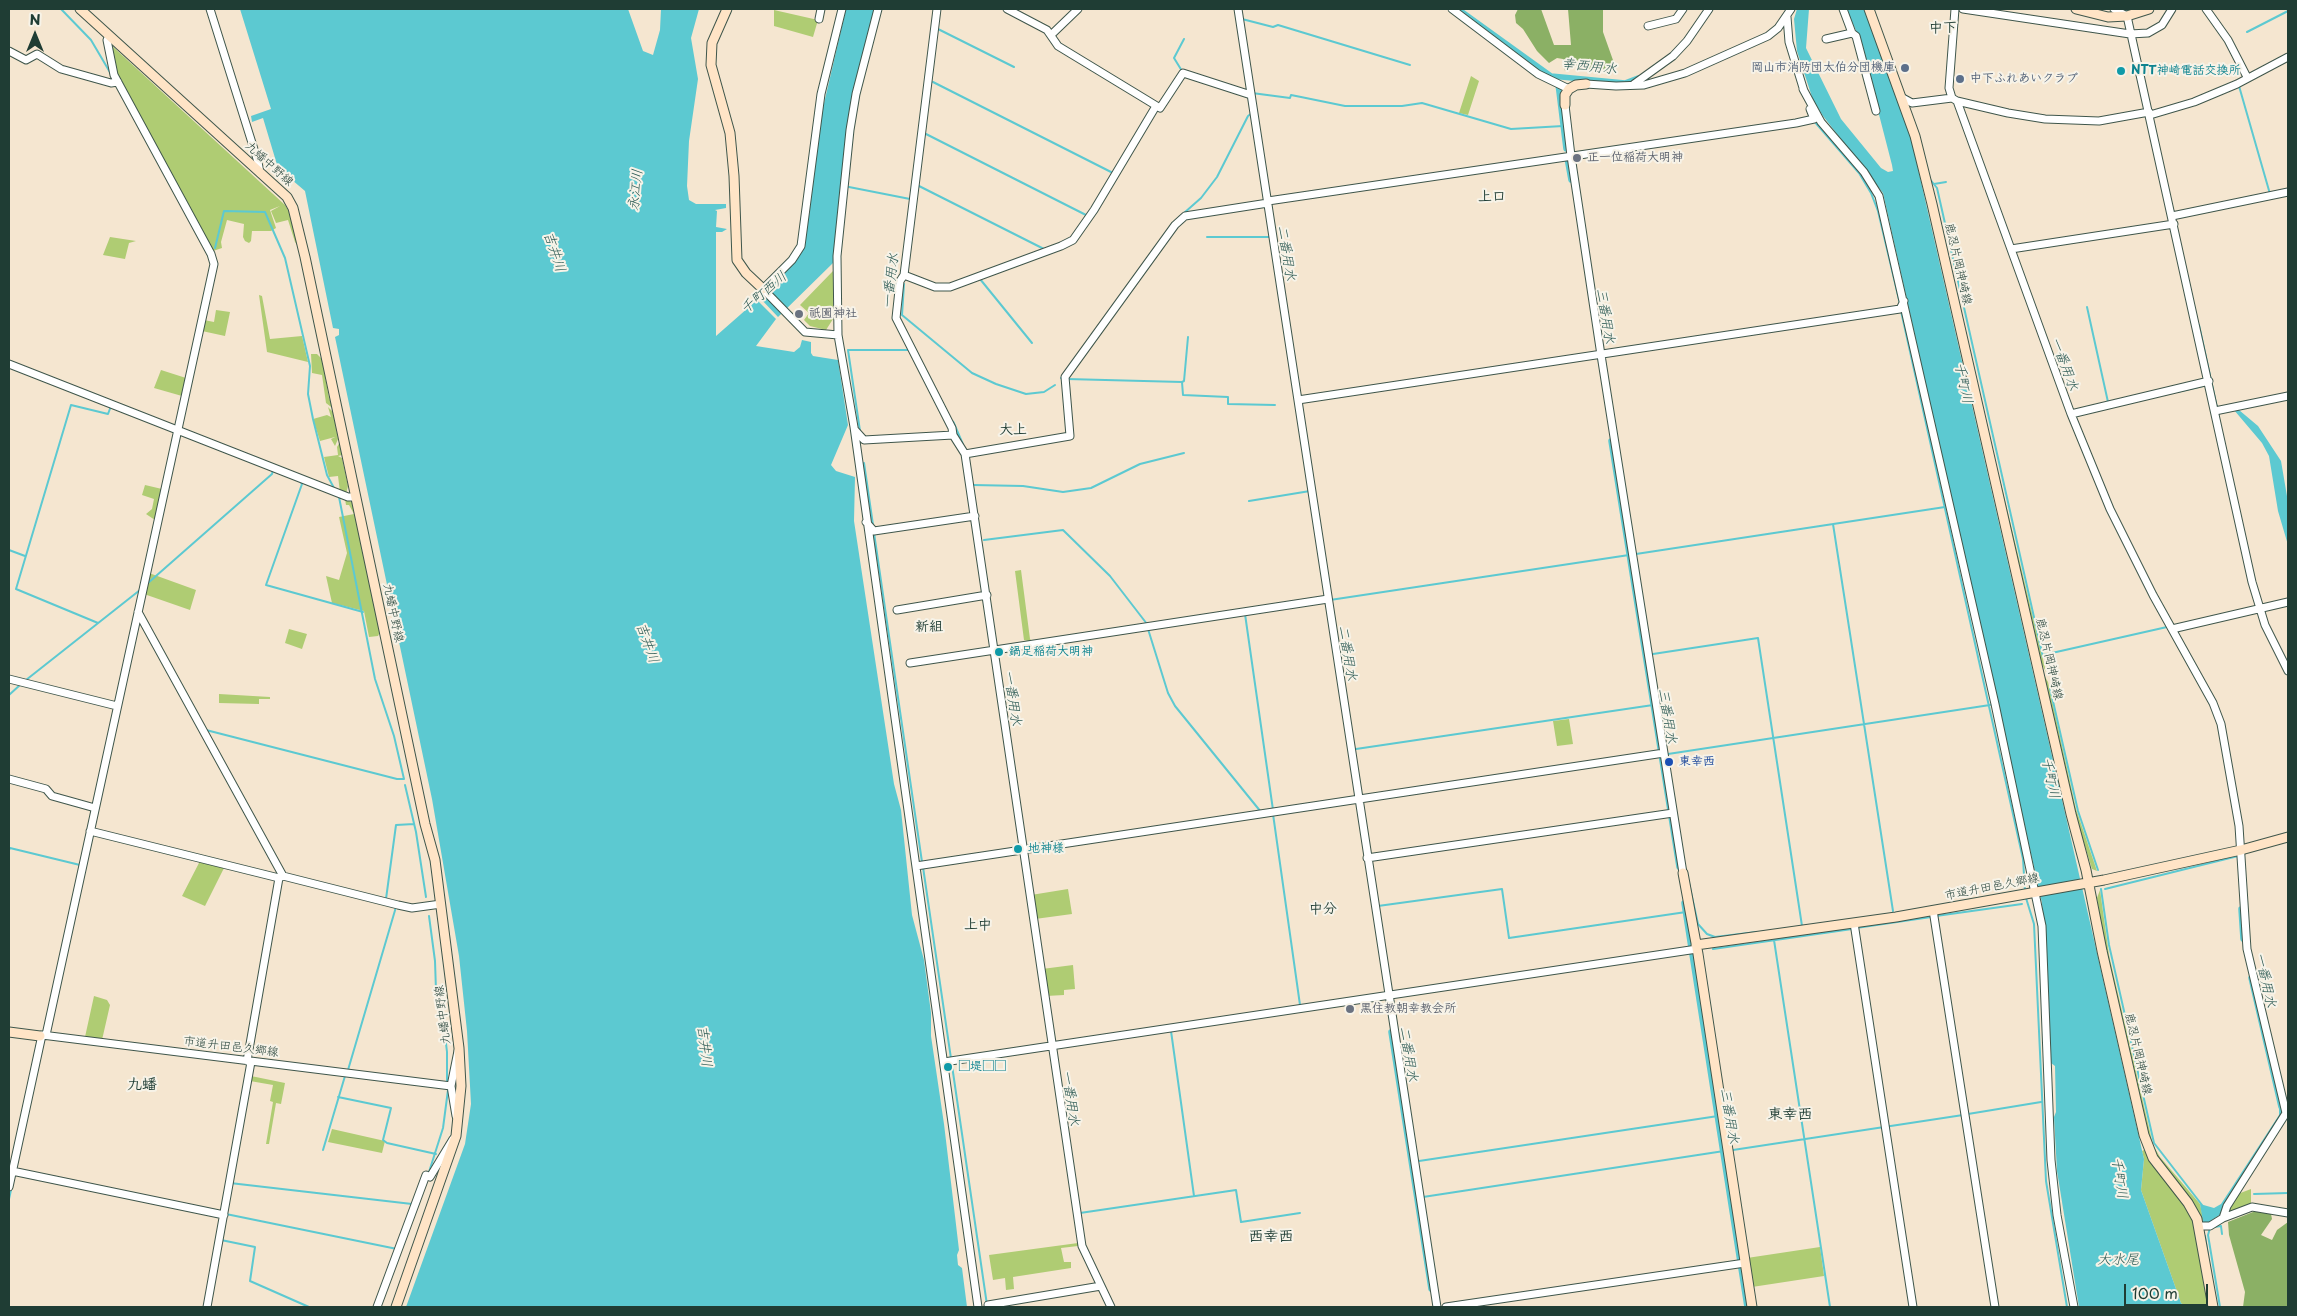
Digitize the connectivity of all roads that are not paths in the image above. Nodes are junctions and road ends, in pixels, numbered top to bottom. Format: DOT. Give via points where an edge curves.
graph roads {
  1 [pos="80,9"];
  2 [pos="210,9"];
  3 [pos="727,9"];
  4 [pos="821,9"];
  5 [pos="842,9"];
  6 [pos="878,9"];
  7 [pos="937,9"];
  8 [pos="1007,9"];
  9 [pos="1078,9"];
  10 [pos="1238,9"];
  11 [pos="1452,9"];
  12 [pos="1683,9"];
  13 [pos="1709,9"];
  14 [pos="1791,9"];
  15 [pos="1843,9"];
  16 [pos="1869,9"];
  17 [pos="1955,9"];
  18 [pos="1963,9"];
  19 [pos="2076,9"];
  20 [pos="2114,9"];
  21 [pos="2149,9"];
  22 [pos="2172,9"];
  23 [pos="2206,9"];
  24 [pos="2138,11"];
  25 [pos="2127,16"];
  26 [pos="1786,17"];
  27 [pos="818,19"];
  28 [pos="1648,26"];
  29 [pos="1852,33"];
  30 [pos="2130,34"];
  31 [pos="1051,35"];
  32 [pos="109,36"];
  33 [pos="1826,39"];
  34 [pos="9,52"];
  35 [pos="2288,58"];
  36 [pos="2247,77"];
  37 [pos="117,83"];
  38 [pos="1586,84"];
  39 [pos="1632,86"];
  40 [pos="1569,89"];
  41 [pos="1803,89"];
  42 [pos="1251,96"];
  43 [pos="1901,97"];
  44 [pos="1954,99"];
  45 [pos="1565,105"];
  46 [pos="1156,106"];
  47 [pos="1876,111"];
  48 [pos="2150,114"];
  49 [pos="1571,156"];
  50 [pos="260,173"];
  51 [pos="2288,192"];
  52 [pos="1266,203"];
  53 [pos="2174,218"];
  54 [pos="2011,249"];
  55 [pos="903,278"];
  56 [pos="763,289"];
  57 [pos="1902,306"];
  58 [pos="838,335"];
  59 [pos="1599,355"];
  60 [pos="9,364"];
  61 [pos="2209,381"];
  62 [pos="2288,396"];
  63 [pos="1298,400"];
  64 [pos="2217,411"];
  65 [pos="2071,414"];
  66 [pos="854,427"];
  67 [pos="176,430"];
  68 [pos="953,434"];
  69 [pos="964,452"];
  70 [pos="355,497"];
  71 [pos="974,516"];
  72 [pos="866,522"];
  73 [pos="985,596"];
  74 [pos="1326,599"];
  75 [pos="2288,602"];
  76 [pos="2260,608"];
  77 [pos="897,610"];
  78 [pos="138,614"];
  79 [pos="2172,628"];
  80 [pos="993,650"];
  81 [pos="910,663"];
  82 [pos="2288,671"];
  83 [pos="9,679"];
  84 [pos="115,706"];
  85 [pos="1661,754"];
  86 [pos="9,778"];
  87 [pos="1357,799"];
  88 [pos="94,808"];
  89 [pos="1671,813"];
  90 [pos="90,831"];
  91 [pos="2288,837"];
  92 [pos="1022,850"];
  93 [pos="2241,850"];
  94 [pos="1367,858"];
  95 [pos="920,865"];
  96 [pos="1683,873"];
  97 [pos="281,877"];
  98 [pos="2086,883"];
  99 [pos="2034,892"];
  100 [pos="441,904"];
  101 [pos="1934,915"];
  102 [pos="1855,926"];
  103 [pos="1694,948"];
  104 [pos="1387,996"];
  105 [pos="9,1032"];
  106 [pos="43,1036"];
  107 [pos="1051,1047"];
  108 [pos="459,1048"];
  109 [pos="249,1061"];
  110 [pos="949,1061"];
  111 [pos="451,1086"];
  112 [pos="2286,1107"];
  113 [pos="458,1121"];
  114 [pos="456,1136"];
  115 [pos="13,1170"];
  116 [pos="9,1187"];
  117 [pos="2288,1213"];
  118 [pos="222,1215"];
  119 [pos="2223,1218"];
  120 [pos="2205,1226"];
  121 [pos="1745,1263"];
  122 [pos="1100,1287"];
  123 [pos="988,1305"];
  124 [pos="207,1307"];
  125 [pos="378,1307"];
  126 [pos="396,1307"];
  127 [pos="978,1307"];
  128 [pos="1111,1307"];
  129 [pos="1437,1307"];
  130 [pos="1446,1307"];
  131 [pos="1752,1307"];
  132 [pos="1913,1307"];
  133 [pos="1995,1307"];
  134 [pos="2074,1307"];
  135 [pos="2213,1307"];
  1 -- 32 [label="main road, 九蟠中野線"];
  2 -- 50 [label="street"];
  3 -- 56 [label="main road" via="712,43 711,65 730,133 737,260 746,274"];
  4 -- 27 [label="street"];
  5 -- 56 [label="street" via="820,94 800,246 792,260"];
  6 -- 58 [label="street" via="850,130 837,256"];
  7 -- 55 [label="street"];
  8 -- 31 [label="street"];
  9 -- 31 [label="street"];
  10 -- 42 [label="street"];
  11 -- 40 [label="street" via="1538,74"];
  12 -- 28 [label="street" via="1676,19"];
  13 -- 39 [label="street" via="1673,56"];
  14 -- 26 [label="street"];
  15 -- 29 [label="street"];
  16 -- 43 [label="main road, 鹿忍片岡神崎線"];
  17 -- 44 [label="street" via="1949,88"];
  18 -- 30 [label="street"];
  19 -- 25 [label="main road" via="2108,17"];
  20 -- 25 [label="street"];
  21 -- 24 [label="main road"];
  22 -- 30 [label="street" via="2162,25 2148,33"];
  23 -- 36 [label="street" via="2228,40"];
  24 -- 25 [label="main road"];
  25 -- 30 [label="street"];
  26 -- 39 [label="street" via="1773,33 1760,40 1685,73"];
  26 -- 41 [label="street" via="1789,42"];
  29 -- 33 [label="street"];
  29 -- 47 [label="street" via="1856,36"];
  30 -- 48 [label="street"];
  31 -- 46 [label="street" via="1058,46"];
  32 -- 37 [label="street" via="109,53"];
  32 -- 50 [label="main road, 九蟠中野線"];
  34 -- 37 [label="street" via="26,60 38,54 61,69"];
  35 -- 36 [label="street"];
  36 -- 48 [label="street" via="2194,102"];
  37 -- 67 [label="street" via="214,260"];
  38 -- 39 [label="street"];
  38 -- 40 [label="main road"];
  40 -- 45 [label="main road"];
  41 -- 49 [label="street" via="1814,119"];
  41 -- 57 [label="street" via="1821,122 1864,172 1879,196"];
  42 -- 46 [label="street" via="1182,73 1160,108"];
  42 -- 52 [label="street"];
  43 -- 44 [label="street" via="1912,104"];
  43 -- 98 [label="main road, 鹿忍片岡神崎線" via="1932,204"];
  44 -- 48 [label="street" via="2045,119 2099,121"];
  44 -- 54 [label="street"];
  45 -- 49 [label="street"];
  46 -- 55 [label="street" via="1073,240 950,288"];
  48 -- 53 [label="street"];
  49 -- 52 [label="street"];
  49 -- 59 [label="street"];
  50 -- 70 [label="main road, 九蟠中野線" via="287,197 293,208"];
  51 -- 53 [label="street"];
  52 -- 63 [label="street"];
  52 -- 69 [label="street" via="1185,216 1175,225 1065,377 1070,436"];
  53 -- 54 [label="street"];
  53 -- 61 [label="street"];
  54 -- 65 [label="street"];
  55 -- 68 [label="street" via="898,322"];
  56 -- 58 [label="street" via="805,332"];
  57 -- 59 [label="street"];
  57 -- 99 [label="street" via="1995,704"];
  58 -- 66 [label="street"];
  59 -- 63 [label="street"];
  59 -- 85 [label="street"];
  60 -- 67 [label="street"];
  61 -- 64 [label="street"];
  61 -- 65 [label="street"];
  62 -- 64 [label="street"];
  63 -- 74 [label="street"];
  64 -- 76 [label="street"];
  65 -- 79 [label="street" via="2116,524"];
  66 -- 68 [label="street" via="864,440"];
  66 -- 72 [label="street"];
  67 -- 70 [label="street"];
  67 -- 78 [label="street"];
  68 -- 69 [label="street"];
  69 -- 71 [label="street"];
  70 -- 100 [label="main road, 九蟠中野線" via="435,860"];
  71 -- 72 [label="street" via="874,531"];
  71 -- 73 [label="street"];
  72 -- 95 [label="street"];
  73 -- 77 [label="street"];
  73 -- 80 [label="street"];
  74 -- 80 [label="street"];
  74 -- 87 [label="street"];
  75 -- 76 [label="street"];
  76 -- 79 [label="street"];
  76 -- 82 [label="street"];
  78 -- 84 [label="street"];
  78 -- 97 [label="street"];
  79 -- 93 [label="street" via="2221,724"];
  80 -- 81 [label="street"];
  80 -- 92 [label="street"];
  83 -- 84 [label="street"];
  84 -- 88 [label="street"];
  85 -- 87 [label="street"];
  85 -- 89 [label="street"];
  86 -- 88 [label="street" via="46,789 52,796"];
  87 -- 92 [label="street"];
  87 -- 94 [label="street"];
  88 -- 90 [label="street"];
  89 -- 94 [label="street"];
  89 -- 96 [label="street"];
  90 -- 97 [label="street"];
  90 -- 106 [label="street"];
  91 -- 93 [label="main road, 市道升田邑久郷線"];
  92 -- 95 [label="street"];
  92 -- 107 [label="street"];
  93 -- 98 [label="main road, 市道升田邑久郷線"];
  93 -- 112 [label="street" via="2247,949"];
  94 -- 104 [label="street"];
  95 -- 110 [label="street"];
  96 -- 103 [label="main road"];
  97 -- 100 [label="street" via="412,908"];
  97 -- 109 [label="street"];
  98 -- 99 [label="main road, 市道升田邑久郷線"];
  98 -- 120 [label="main road, 鹿忍片岡神崎線" via="2148,1149"];
  99 -- 101 [label="main road, 市道升田邑久郷線"];
  99 -- 134 [label="street" via="2042,926 2051,1160 2057,1215"];
  100 -- 108 [label="main road, 九蟠中野線"];
  101 -- 102 [label="main road, 市道升田邑久郷線"];
  101 -- 133 [label="street"];
  102 -- 103 [label="main road, 市道升田邑久郷線"];
  102 -- 132 [label="street"];
  103 -- 104 [label="street"];
  103 -- 121 [label="main road"];
  104 -- 107 [label="street"];
  104 -- 129 [label="street"];
  105 -- 106 [label="main road, 市道升田邑久郷線"];
  106 -- 109 [label="street, 市道升田邑久郷線"];
  106 -- 115 [label="street"];
  107 -- 110 [label="street"];
  107 -- 122 [label="street" via="1082,1246"];
  108 -- 111 [label="street"];
  108 -- 113 [label="main road, 九蟠中野線" via="461,1086"];
  109 -- 111 [label="street, 市道升田邑久郷線"];
  109 -- 118 [label="street"];
  110 -- 127 [label="street"];
  111 -- 113 [label="street"];
  112 -- 119 [label="street" via="2286,1113 2227,1206"];
  113 -- 114 [label="main road, 九蟠中野線"];
  114 -- 125 [label="street" via="430,1177 426,1175"];
  114 -- 126 [label="main road, 九蟠中野線"];
  115 -- 116 [label="street"];
  115 -- 118 [label="street"];
  117 -- 119 [label="street" via="2252,1207"];
  118 -- 124 [label="street"];
  119 -- 120 [label="street"];
  120 -- 135 [label="main road, 鹿忍片岡神崎線"];
  121 -- 130 [label="street"];
  121 -- 131 [label="main road"];
  122 -- 123 [label="street"];
  122 -- 128 [label="street"];
}
